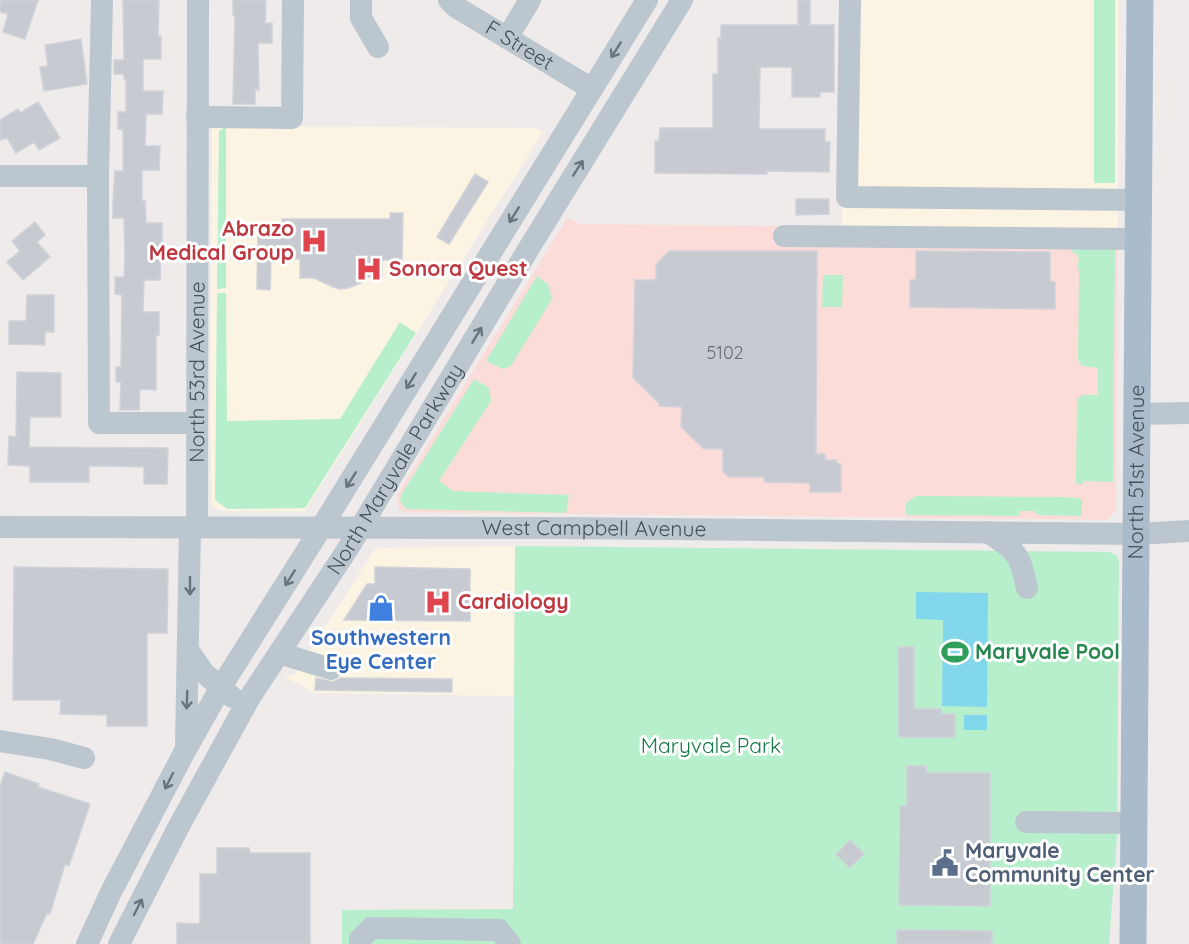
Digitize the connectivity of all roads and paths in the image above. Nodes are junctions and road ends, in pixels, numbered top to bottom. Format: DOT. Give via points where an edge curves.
graph roads {
  1 [pos="102,0"];
  2 [pos="198,0"];
  3 [pos="293,0"];
  4 [pos="361,0"];
  5 [pos="449,0"];
  6 [pos="530,0"];
  7 [pos="647,0"];
  8 [pos="682,0"];
  9 [pos="850,0"];
  10 [pos="1140,0"];
  11 [pos="507,38"];
  12 [pos="378,47"];
  13 [pos="592,89"];
  14 [pos="197,117"];
  15 [pos="98,176"];
  16 [pos="0,177"];
  17 [pos="1138,200"];
  18 [pos="784,236"];
  19 [pos="1138,239"];
  20 [pos="526,253"];
  21 [pos="488,258"];
  22 [pos="441,333"];
  23 [pos="1189,413"];
  24 [pos="1137,414"];
  25 [pos="197,423"];
  26 [pos="405,452"];
  27 [pos="0,527"];
  28 [pos="194,528"];
  29 [pos="321,528"];
  30 [pos="360,529"];
  31 [pos="1189,531"];
  32 [pos="987,532"];
  33 [pos="1049,533"];
  34 [pos="1137,534"];
  35 [pos="188,651"];
  36 [pos="279,653"];
  37 [pos="331,669"];
  38 [pos="221,687"];
  39 [pos="244,707"];
  40 [pos="0,741"];
  41 [pos="186,749"];
  42 [pos="84,758"];
  43 [pos="1026,822"];
  44 [pos="1134,823"];
  45 [pos="87,944"];
  46 [pos="119,944"];
  47 [pos="360,944"];
  48 [pos="510,944"];
  49 [pos="1133,944"];
  1 -- 15 [label="street"];
  2 -- 14 [label="street, North 53rd Avenue"];
  3 -- 14 [label="street" via="292,118"];
  4 -- 12 [label="street" via="361,18"];
  5 -- 11 [label="street, F Street"];
  6 -- 11 [label="street"];
  7 -- 13 [label="street, North Maryvale Parkway, one-way"];
  20 -- 8 [label="street, North Maryvale Parkway, one-way"];
  9 -- 17 [label="street" via="847,196"];
  10 -- 17 [label="main road, North 51st Avenue"];
  11 -- 13 [label="street, F Street"];
  13 -- 21 [label="street, North Maryvale Parkway, one-way"];
  14 -- 25 [label="street, North 53rd Avenue"];
  15 -- 16 [label="street"];
  15 -- 25 [label="street" via="99,423"];
  17 -- 19 [label="main road, North 51st Avenue"];
  18 -- 19 [label="street"];
  19 -- 24 [label="main road, North 51st Avenue"];
  20 -- 21 [label="street"];
  26 -- 20 [label="street, North Maryvale Parkway, one-way"];
  21 -- 22 [label="street, North Maryvale Parkway"];
  22 -- 26 [label="street" via="447,356 422,399"];
  22 -- 29 [label="street, North Maryvale Parkway, one-way"];
  23 -- 24 [label="street"];
  24 -- 34 [label="main road, North 51st Avenue"];
  25 -- 28 [label="street, North 53rd Avenue"];
  26 -- 30 [label="street, North Maryvale Parkway"];
  27 -- 28 [label="street, West Campbell Avenue"];
  28 -- 29 [label="street, West Campbell Avenue"];
  28 -- 35 [label="street, North 53rd Avenue, one-way"];
  29 -- 30 [label="street, West Campbell Avenue"];
  29 -- 38 [label="street, North Maryvale Parkway, one-way"];
  30 -- 32 [label="street, West Campbell Avenue"];
  30 -- 36 [label="street, North Maryvale Parkway"];
  31 -- 34 [label="street, West Campbell Avenue"];
  32 -- 33 [label="street, West Campbell Avenue"];
  32 -- 33 [label="street" via="1015,552 1028,588 1031,560"];
  33 -- 34 [label="street, West Campbell Avenue"];
  34 -- 44 [label="main road, North 51st Avenue"];
  35 -- 38 [label="street" via="204,673"];
  35 -- 41 [label="street, North 53rd Avenue, one-way"];
  36 -- 37 [label="street"];
  36 -- 39 [label="street, North Maryvale Parkway"];
  38 -- 39 [label="street"];
  38 -- 41 [label="street, North Maryvale Parkway"];
  46 -- 39 [label="street, North Maryvale Parkway, one-way"];
  40 -- 42 [label="street"];
  41 -- 45 [label="street, North Maryvale Parkway, one-way"];
  43 -- 44 [label="street"];
  44 -- 49 [label="main road, North 51st Avenue"];
  47 -- 48 [label="street" via="371,928 499,930"];
}
